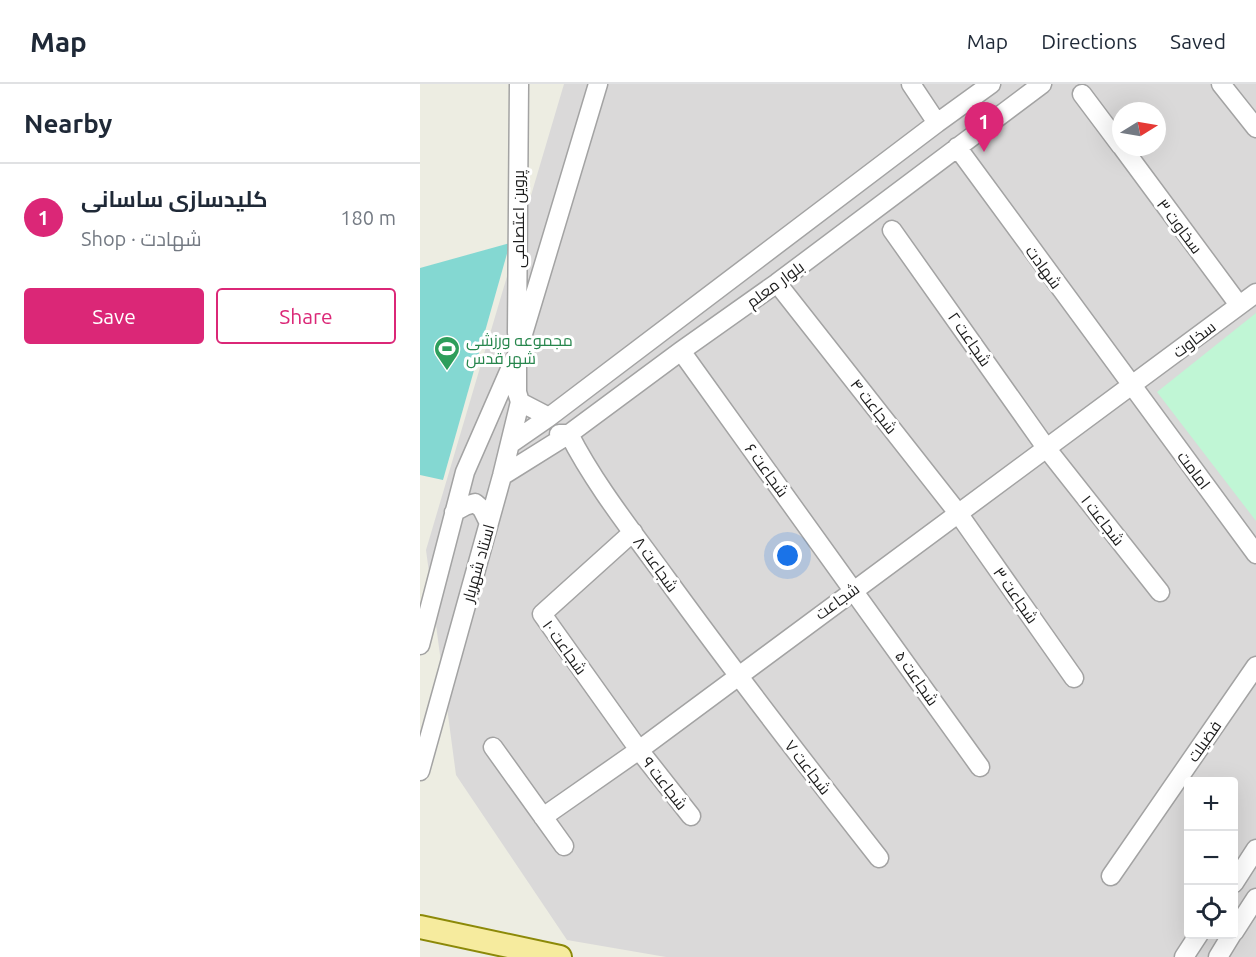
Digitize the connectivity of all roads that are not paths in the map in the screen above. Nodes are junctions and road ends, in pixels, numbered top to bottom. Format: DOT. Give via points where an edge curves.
graph roads {
  1 [pos="519,84"];
  2 [pos="598,84"];
  3 [pos="911,84"];
  4 [pos="991,84"];
  5 [pos="1042,84"];
  6 [pos="1221,84"];
  7 [pos="1082,94"];
  8 [pos="937,123"];
  9 [pos="1256,128"];
  10 [pos="1112,135"];
  11 [pos="957,147"];
  12 [pos="1128,156"];
  13 [pos="892,230"];
  14 [pos="777,283"];
  15 [pos="1256,293"];
  16 [pos="1239,305"];
  17 [pos="681,351"];
  18 [pos="517,354"];
  19 [pos="1132,386"];
  20 [pos="520,402"];
  21 [pos="549,417"];
  22 [pos="569,434"];
  23 [pos="510,444"];
  24 [pos="1047,448"];
  25 [pos="502,476"];
  26 [pos="454,512"];
  27 [pos="958,513"];
  28 [pos="489,523"];
  29 [pos="633,532"];
  30 [pos="1256,554"];
  31 [pos="854,589"];
  32 [pos="1160,592"];
  33 [pos="420,645"];
  34 [pos="1256,666"];
  35 [pos="736,676"];
  36 [pos="1074,678"];
  37 [pos="493,747"];
  38 [pos="639,750"];
  39 [pos="980,767"];
  40 [pos="420,771"];
  41 [pos="691,816"];
  42 [pos="543,817"];
  43 [pos="564,846"];
  44 [pos="1256,849"];
  45 [pos="879,858"];
  46 [pos="1111,876"];
  47 [pos="1238,876"];
  48 [pos="1256,898"];
  49 [pos="420,918"];
  50 [pos="1250,920"];
  51 [pos="420,927"];
  52 [pos="1238,929"];
  53 [pos="444,931"];
  54 [pos="1196,939"];
  55 [pos="1229,939"];
  56 [pos="560,957"];
  57 [pos="1184,957"];
  58 [pos="1218,957"];
  1 -- 18 [label="street, پروین اعتصامی"];
  2 -- 18 [label="street, استاد شهریار"];
  3 -- 8 [label="street"];
  4 -- 8 [label="street, بلوار معلم"];
  5 -- 11 [label="street, بلوار معلم"];
  6 -- 9 [label="street"];
  7 -- 10 [label="street, سخاوت ۳"];
  8 -- 21 [label="street, بلوار معلم"];
  11 -- 14 [label="street, بلوار معلم"];
  11 -- 19 [label="street, شهادت"];
  12 -- 16 [label="street, سخاوت ۳"];
  13 -- 24 [label="street, شجاعت ۲"];
  14 -- 17 [label="street, بلوار معلم"];
  14 -- 27 [label="street, شجاعت ۴"];
  15 -- 16 [label="street, سخاوت"];
  16 -- 19 [label="street, سخاوت"];
  17 -- 22 [label="street, بلوار معلم"];
  17 -- 31 [label="street, شجاعت ۶"];
  18 -- 20 [label="street, استاد شهریار"];
  18 -- 26 [label="street, استاد شهریار" via="465,472"];
  19 -- 24 [label="street, شجاعت"];
  19 -- 30 [label="street, امامت"];
  20 -- 21 [label="street"];
  20 -- 23 [label="street, استاد شهریار"];
  21 -- 22 [label="street" via="555,434"];
  21 -- 23 [label="street, بلوار معلم"];
  22 -- 25 [label="street, بلوار معلم"];
  22 -- 29 [label="street, شجاعت ۸"];
  23 -- 25 [label="street, استاد شهریار"];
  24 -- 27 [label="street, شجاعت"];
  24 -- 32 [label="street, شجاعت ۱"];
  25 -- 28 [label="street, استاد شهریار"];
  26 -- 28 [label="street" via="475,503"];
  26 -- 33 [label="street, استاد شهریار"];
  27 -- 31 [label="street, شجاعت"];
  27 -- 36 [label="street, شجاعت ۳"];
  28 -- 40 [label="street, استاد شهریار"];
  29 -- 35 [label="street, شجاعت ۸"];
  29 -- 38 [label="street, شجاعت ۱۰" via="542,614"];
  31 -- 35 [label="street, شجاعت"];
  31 -- 39 [label="street, شجاعت ۵"];
  34 -- 46 [label="street, فضیلت"];
  35 -- 38 [label="street, شجاعت"];
  35 -- 45 [label="street, شجاعت ۷"];
  37 -- 42 [label="street"];
  38 -- 41 [label="street, شجاعت ۹"];
  38 -- 42 [label="street, شجاعت"];
  42 -- 43 [label="street"];
  44 -- 47 [label="street"];
  48 -- 50 [label="street"];
  49 -- 53 [label="street"];
  50 -- 52 [label="street"];
  51 -- 53 [label="main road"];
  53 -- 56 [label="main road"];
  54 -- 57 [label="street"];
  55 -- 58 [label="street"];
}
